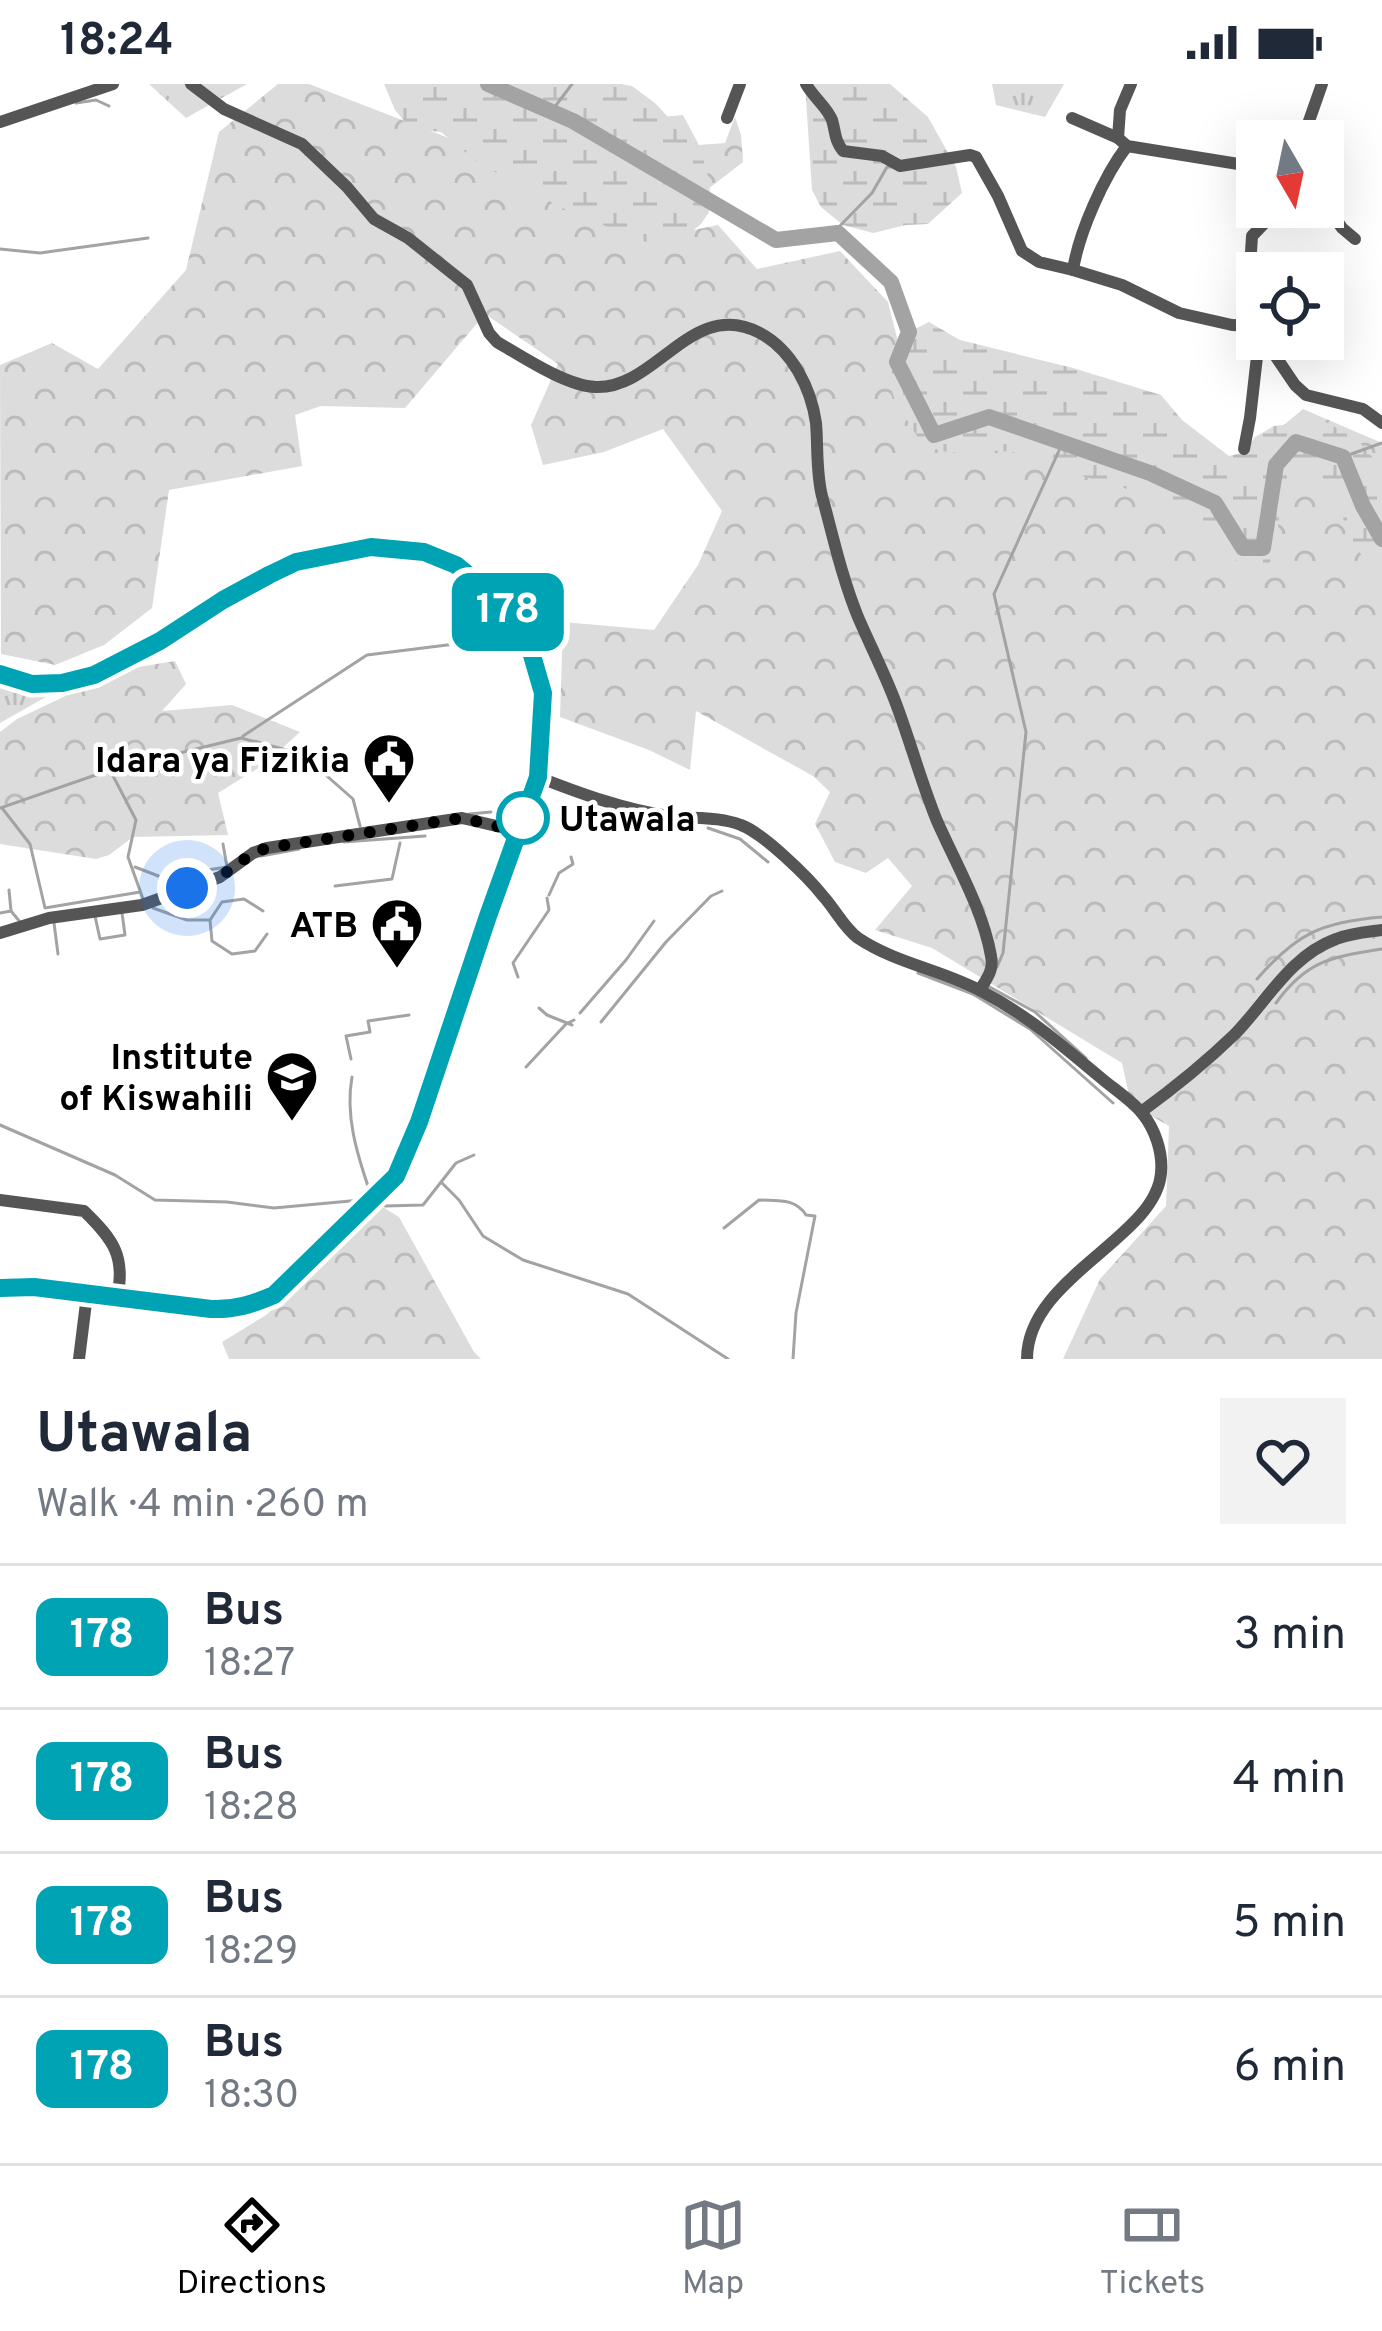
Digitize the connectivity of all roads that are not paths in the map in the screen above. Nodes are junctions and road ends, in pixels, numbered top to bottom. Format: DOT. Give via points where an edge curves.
graph roads {
  1 [pos="113,84"];
  2 [pos="191,84"];
  3 [pos="740,84"];
  4 [pos="806,84"];
  5 [pos="1131,84"];
  6 [pos="1322,84"];
  7 [pos="727,118"];
  8 [pos="1072,118"];
  9 [pos="1309,120"];
  10 [pos="0,122"];
  11 [pos="1122,142"];
  12 [pos="1236,163"];
  13 [pos="1342,228"];
  14 [pos="1355,239"];
  15 [pos="1073,270"];
  16 [pos="1236,325"];
  17 [pos="1258,360"];
  18 [pos="1277,360"];
  19 [pos="1382,423"];
  20 [pos="1244,449"];
  21 [pos="0,674"];
  22 [pos="538,777"];
  23 [pos="518,831"];
  24 [pos="1382,930"];
  25 [pos="0,933"];
  26 [pos="980,989"];
  27 [pos="1141,1112"];
  28 [pos="0,1200"];
  29 [pos="0,1288"];
  30 [pos="87,1295"];
  31 [pos="117,1299"];
  32 [pos="79,1359"];
  33 [pos="1027,1359"];
  1 -- 10 [label="street"];
  2 -- 26 [label="street" via="224,109 302,144 374,219 467,285 497,342 578,384 618,383 699,330 731,326 757,331 792,361 811,398 821,495 850,596 991,953"];
  3 -- 7 [label="street"];
  4 -- 15 [label="street" via="831,116 843,151 900,166 976,157 1022,250"];
  5 -- 11 [label="street" via="1120,110"];
  6 -- 9 [label="street"];
  8 -- 11 [label="street"];
  11 -- 12 [label="street"];
  11 -- 15 [label="street"];
  13 -- 14 [label="street"];
  15 -- 16 [label="street" via="1179,313"];
  17 -- 20 [label="street"];
  18 -- 19 [label="street" via="1306,395 1363,409"];
  21 -- 22 [label="street" via="32,684 94,675 296,562 371,547 424,552 456,565 504,604 529,645 543,693"];
  22 -- 23 [label="street"];
  22 -- 26 [label="street" via="655,813 742,825 783,855 854,935"];
  23 -- 25 [label="street" via="462,818 267,848 220,877 142,905"];
  23 -- 31 [label="street" via="396,1176 274,1295 228,1310"];
  24 -- 27 [label="street" via="1311,952 1226,1042"];
  26 -- 27 [label="street" via="1044,1029"];
  27 -- 33 [label="street" via="1157,1141 1160,1185 1138,1217 1049,1301"];
  28 -- 31 [label="street" via="84,1211 120,1261"];
  29 -- 30 [label="street"];
  30 -- 31 [label="street"];
  30 -- 32 [label="street"];
}
